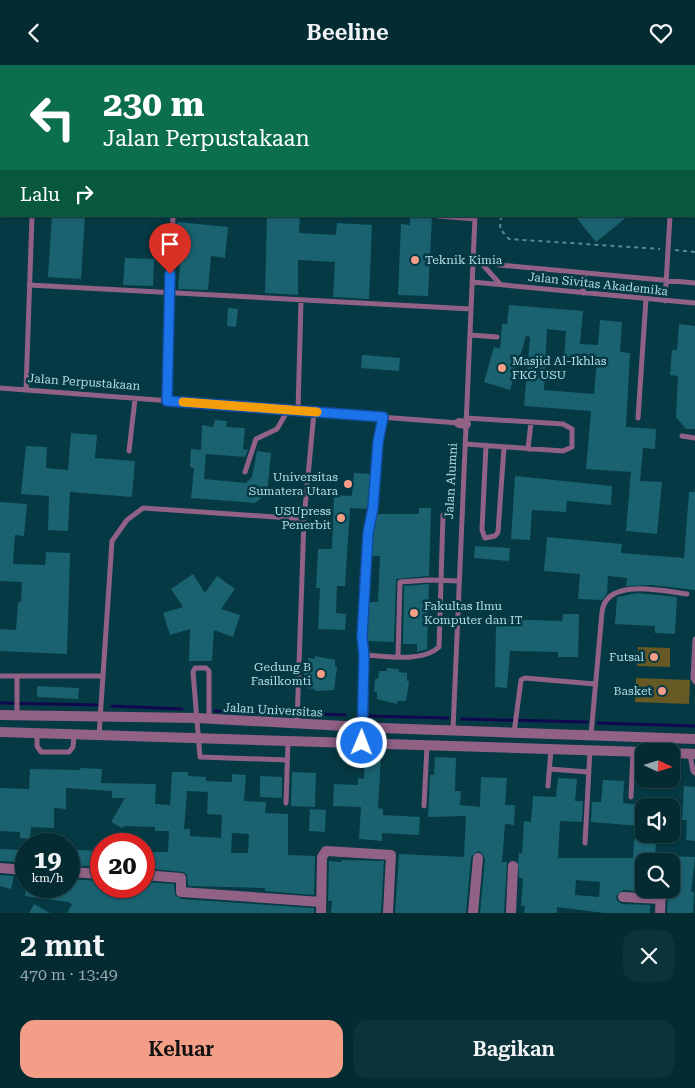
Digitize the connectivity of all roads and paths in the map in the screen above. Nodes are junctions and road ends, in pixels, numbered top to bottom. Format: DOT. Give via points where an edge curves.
graph roads {
  1 [pos="32,217"];
  2 [pos="173,217"];
  3 [pos="438,217"];
  4 [pos="501,217"];
  5 [pos="670,217"];
  6 [pos="475,218"];
  7 [pos="668,250"];
  8 [pos="695,252"];
  9 [pos="474,255"];
  10 [pos="499,265"];
  11 [pos="585,273"];
  12 [pos="666,281"];
  13 [pos="472,282"];
  14 [pos="695,283"];
  15 [pos="500,284"];
  16 [pos="29,285"];
  17 [pos="169,293"];
  18 [pos="582,293"];
  19 [pos="646,299"];
  20 [pos="301,300"];
  21 [pos="665,301"];
  22 [pos="695,303"];
  23 [pos="471,309"];
  24 [pos="470,335"];
  25 [pos="498,337"];
  26 [pos="0,388"];
  27 [pos="26,390"];
  28 [pos="134,399"];
  29 [pos="167,401"];
  30 [pos="288,410"];
  31 [pos="298,411"];
  32 [pos="314,412"];
  33 [pos="383,417"];
  34 [pos="638,418"];
  35 [pos="464,422"];
  36 [pos="531,422"];
  37 [pos="682,436"];
  38 [pos="695,438"];
  39 [pos="465,444"];
  40 [pos="486,445"];
  41 [pos="504,447"];
  42 [pos="528,449"];
  43 [pos="129,451"];
  44 [pos="245,472"];
  45 [pos="444,515"];
  46 [pos="304,519"];
  47 [pos="440,580"];
  48 [pos="459,581"];
  49 [pos="687,593"];
  50 [pos="695,639"];
  51 [pos="364,655"];
  52 [pos="398,656"];
  53 [pos="0,676"];
  54 [pos="17,676"];
  55 [pos="102,676"];
  56 [pos="695,681"];
  57 [pos="595,684"];
  58 [pos="1,715"];
  59 [pos="16,715"];
  60 [pos="62,716"];
  61 [pos="99,718"];
  62 [pos="112,718"];
  63 [pos="197,718"];
  64 [pos="209,719"];
  65 [pos="278,722"];
  66 [pos="297,723"];
  67 [pos="362,727"];
  68 [pos="381,728"];
  69 [pos="514,728"];
  70 [pos="454,731"];
  71 [pos="1,732"];
  72 [pos="37,733"];
  73 [pos="61,734"];
  74 [pos="74,734"];
  75 [pos="99,735"];
  76 [pos="111,735"];
  77 [pos="591,735"];
  78 [pos="198,737"];
  79 [pos="695,739"];
  80 [pos="283,741"];
  81 [pos="362,743"];
  82 [pos="382,744"];
  83 [pos="427,745"];
  84 [pos="453,746"];
  85 [pos="512,748"];
  86 [pos="551,749"];
  87 [pos="590,750"];
  88 [pos="633,752"];
  89 [pos="692,754"];
  90 [pos="287,760"];
  91 [pos="550,769"];
  92 [pos="588,772"];
  93 [pos="695,773"];
  94 [pos="548,786"];
  95 [pos="631,797"];
  96 [pos="286,803"];
  97 [pos="424,806"];
  98 [pos="585,843"];
  99 [pos="478,858"];
  100 [pos="513,866"];
  101 [pos="0,868"];
  102 [pos="15,869"];
  103 [pos="155,876"];
  104 [pos="635,896"];
  105 [pos="623,897"];
  106 [pos="661,898"];
  107 [pos="321,902"];
  108 [pos="321,913"];
  109 [pos="388,913"];
  110 [pos="473,913"];
  111 [pos="511,913"];
  112 [pos="660,913"];
  1 -- 16 [label="lane"];
  2 -- 17 [label="lane"];
  3 -- 6 [label="lane"];
  4 -- 7 [label="path" via="500,229 508,239"];
  5 -- 7 [label="lane"];
  6 -- 9 [label="lane, Jalan Alumni"];
  7 -- 8 [label="path"];
  7 -- 12 [label="lane"];
  9 -- 13 [label="lane, Jalan Alumni"];
  9 -- 15 [label="lane"];
  10 -- 11 [label="lane"];
  11 -- 12 [label="lane"];
  11 -- 18 [label="lane"];
  12 -- 14 [label="lane"];
  12 -- 21 [label="lane"];
  13 -- 15 [label="lane, Jalan Sivitas Akademika"];
  13 -- 23 [label="lane, Jalan Alumni"];
  15 -- 18 [label="lane, Jalan Sivitas Akademika"];
  16 -- 17 [label="lane"];
  16 -- 27 [label="lane"];
  17 -- 20 [label="lane"];
  17 -- 29 [label="lane"];
  18 -- 19 [label="lane, Jalan Sivitas Akademika"];
  19 -- 21 [label="lane, Jalan Sivitas Akademika"];
  19 -- 34 [label="lane"];
  20 -- 23 [label="lane"];
  20 -- 31 [label="lane"];
  21 -- 22 [label="lane, Jalan Sivitas Akademika"];
  23 -- 24 [label="lane, Jalan Alumni"];
  24 -- 25 [label="lane"];
  24 -- 35 [label="lane, Jalan Alumni"];
  26 -- 27 [label="lane, Jalan Perpustakaan"];
  27 -- 28 [label="lane, Jalan Perpustakaan"];
  28 -- 29 [label="lane, Jalan Perpustakaan"];
  28 -- 43 [label="lane"];
  29 -- 30 [label="lane, Jalan Perpustakaan"];
  30 -- 31 [label="lane, Jalan Perpustakaan"];
  30 -- 44 [label="lane" via="277,429 256,439"];
  31 -- 32 [label="lane, Jalan Perpustakaan"];
  32 -- 33 [label="lane, Jalan Perpustakaan"];
  32 -- 46 [label="lane"];
  33 -- 35 [label="lane, Jalan Perpustakaan"];
  33 -- 51 [label="lane" via="373,508 368,521 362,637"];
  35 -- 36 [label="lane, Jalan Perpustakaan"];
  35 -- 39 [label="lane, Jalan Alumni"];
  36 -- 42 [label="lane"];
  36 -- 42 [label="lane, Jalan Perpustakaan" via="569,426 572,429 572,447 563,451"];
  37 -- 38 [label="lane"];
  39 -- 40 [label="lane"];
  39 -- 48 [label="lane, Jalan Alumni"];
  40 -- 41 [label="lane"];
  40 -- 41 [label="lane" via="482,530 485,538 495,537 498,533"];
  41 -- 42 [label="lane"];
  45 -- 47 [label="lane"];
  46 -- 55 [label="lane" via="143,508 127,520 112,541"];
  46 -- 66 [label="lane"];
  47 -- 48 [label="lane"];
  47 -- 52 [label="lane" via="439,647 429,653"];
  47 -- 52 [label="lane" via="400,582"];
  48 -- 70 [label="lane, Jalan Alumni"];
  49 -- 57 [label="lane" via="628,588 618,591 605,602"];
  50 -- 56 [label="lane"];
  51 -- 52 [label="lane"];
  51 -- 67 [label="lane"];
  53 -- 54 [label="lane"];
  54 -- 55 [label="lane"];
  54 -- 59 [label="lane"];
  55 -- 61 [label="lane"];
  57 -- 69 [label="lane" via="525,678 518,684"];
  57 -- 77 [label="lane"];
  58 -- 59 [label="street, Jalan Universitas"];
  58 -- 71 [label="street"];
  59 -- 60 [label="street, Jalan Universitas"];
  60 -- 61 [label="street, Jalan Universitas"];
  60 -- 73 [label="street"];
  61 -- 62 [label="street, Jalan Universitas"];
  61 -- 75 [label="lane"];
  62 -- 63 [label="street, Jalan Universitas"];
  62 -- 76 [label="street"];
  63 -- 64 [label="street, Jalan Universitas"];
  63 -- 64 [label="lane" via="193,672 195,668 206,668 209,671"];
  63 -- 78 [label="lane"];
  64 -- 65 [label="street, Jalan Universitas"];
  65 -- 66 [label="street, Jalan Universitas"];
  65 -- 80 [label="street"];
  66 -- 67 [label="street, Jalan Universitas"];
  67 -- 68 [label="street, Jalan Universitas"];
  67 -- 81 [label="lane"];
  68 -- 70 [label="street, Jalan Universitas"];
  68 -- 82 [label="street"];
  69 -- 70 [label="street, Jalan Universitas"];
  69 -- 77 [label="street, Jalan Universitas"];
  69 -- 85 [label="street"];
  70 -- 84 [label="street, Jalan Alumni"];
  71 -- 72 [label="street"];
  72 -- 73 [label="street"];
  72 -- 74 [label="lane" via="41,752 69,752 73,747"];
  73 -- 74 [label="street"];
  74 -- 75 [label="street"];
  75 -- 76 [label="street"];
  76 -- 78 [label="street"];
  77 -- 79 [label="street, Jalan Universitas"];
  77 -- 87 [label="street"];
  78 -- 80 [label="street"];
  78 -- 90 [label="lane" via="199,756 202,758"];
  80 -- 81 [label="street"];
  80 -- 90 [label="lane"];
  81 -- 82 [label="street"];
  82 -- 83 [label="street"];
  83 -- 84 [label="street"];
  83 -- 97 [label="lane"];
  84 -- 85 [label="street"];
  85 -- 86 [label="street"];
  86 -- 87 [label="street"];
  86 -- 91 [label="lane"];
  87 -- 88 [label="street"];
  87 -- 92 [label="lane"];
  88 -- 95 [label="lane"];
  89 -- 93 [label="lane" via="692,771"];
  90 -- 96 [label="lane"];
  91 -- 92 [label="lane"];
  91 -- 94 [label="lane"];
  92 -- 98 [label="lane"];
  99 -- 110 [label="street"];
  100 -- 111 [label="street"];
  101 -- 102 [label="street"];
  103 -- 107 [label="street" via="181,878 181,892"];
  104 -- 105 [label="street"];
  106 -- 112 [label="street"];
  107 -- 108 [label="street"];
  107 -- 109 [label="street" via="324,853 389,853"];
}
